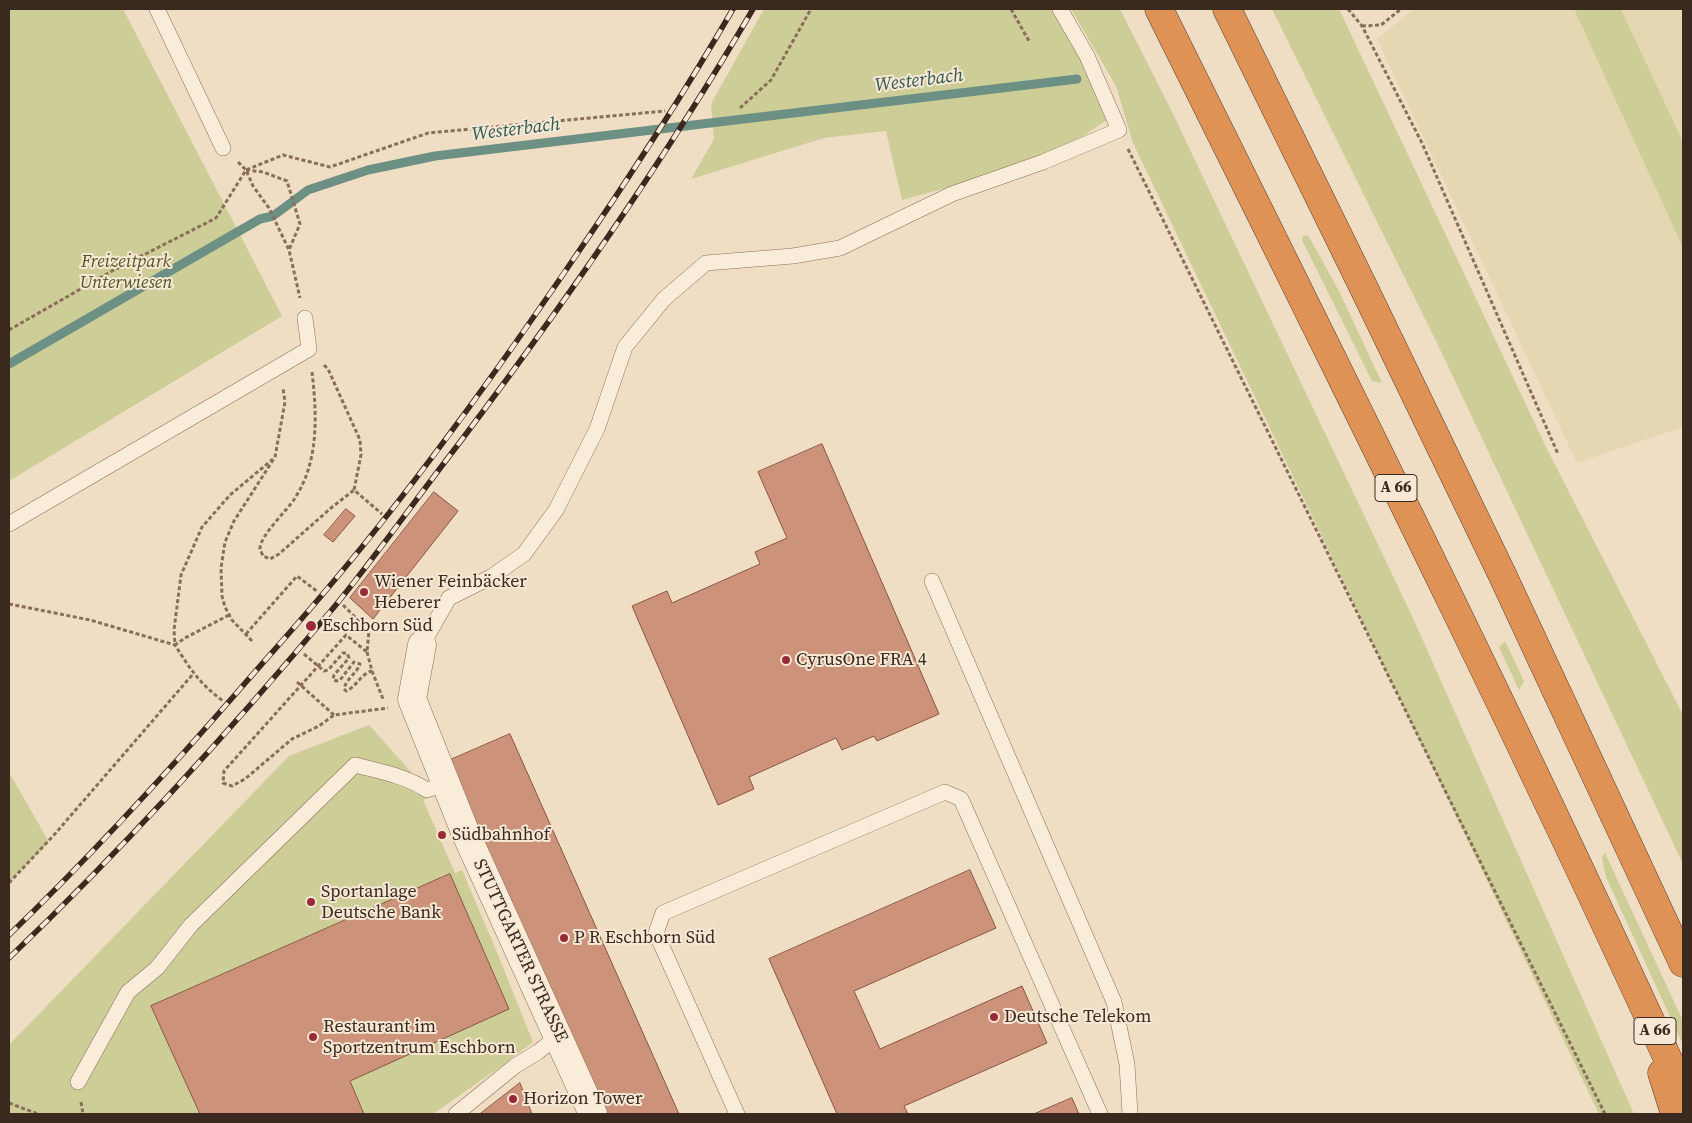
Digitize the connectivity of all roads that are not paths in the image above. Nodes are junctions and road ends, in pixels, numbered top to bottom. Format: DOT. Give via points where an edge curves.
graph roads {
  1 [pos="156,9"];
  2 [pos="1060,9"];
  3 [pos="1159,9"];
  4 [pos="1227,9"];
  5 [pos="224,148"];
  6 [pos="305,318"];
  7 [pos="9,524"];
  8 [pos="932,581"];
  9 [pos="422,645"];
  10 [pos="445,784"];
  11 [pos="1683,963"];
  12 [pos="1628,969"];
  13 [pos="559,1035"];
  14 [pos="78,1082"];
  15 [pos="1683,1092"];
  16 [pos="456,1114"];
  17 [pos="593,1114"];
  18 [pos="737,1114"];
  19 [pos="1100,1114"];
  20 [pos="1130,1114"];
  21 [pos="1675,1114"];
  1 -- 5 [label="lane"];
  2 -- 9 [label="lane" via="1087,56 1119,130 1043,162 952,194 840,248 794,256 706,263 664,299 626,348 597,429 556,510 524,554 491,577 449,598"];
  3 -- 12 [label="highway, A 66" via="1442,582"];
  4 -- 11 [label="highway" via="1501,572"];
  6 -- 7 [label="lane" via="309,349"];
  8 -- 20 [label="lane" via="1114,1002 1127,1064"];
  9 -- 10 [label="street, STUTTGARTER STRASSE" via="399,704"];
  10 -- 13 [label="street, STUTTGARTER STRASSE"];
  10 -- 14 [label="lane" via="427,790 399,777 355,765 190,925 156,968 128,992"];
  12 -- 15 [label="highway, A 66"];
  12 -- 21 [label="highway"];
  13 -- 16 [label="lane"];
  13 -- 17 [label="street, STUTTGARTER STRASSE"];
  18 -- 19 [label="lane" via="656,933 663,913 945,792 961,799"];
}
